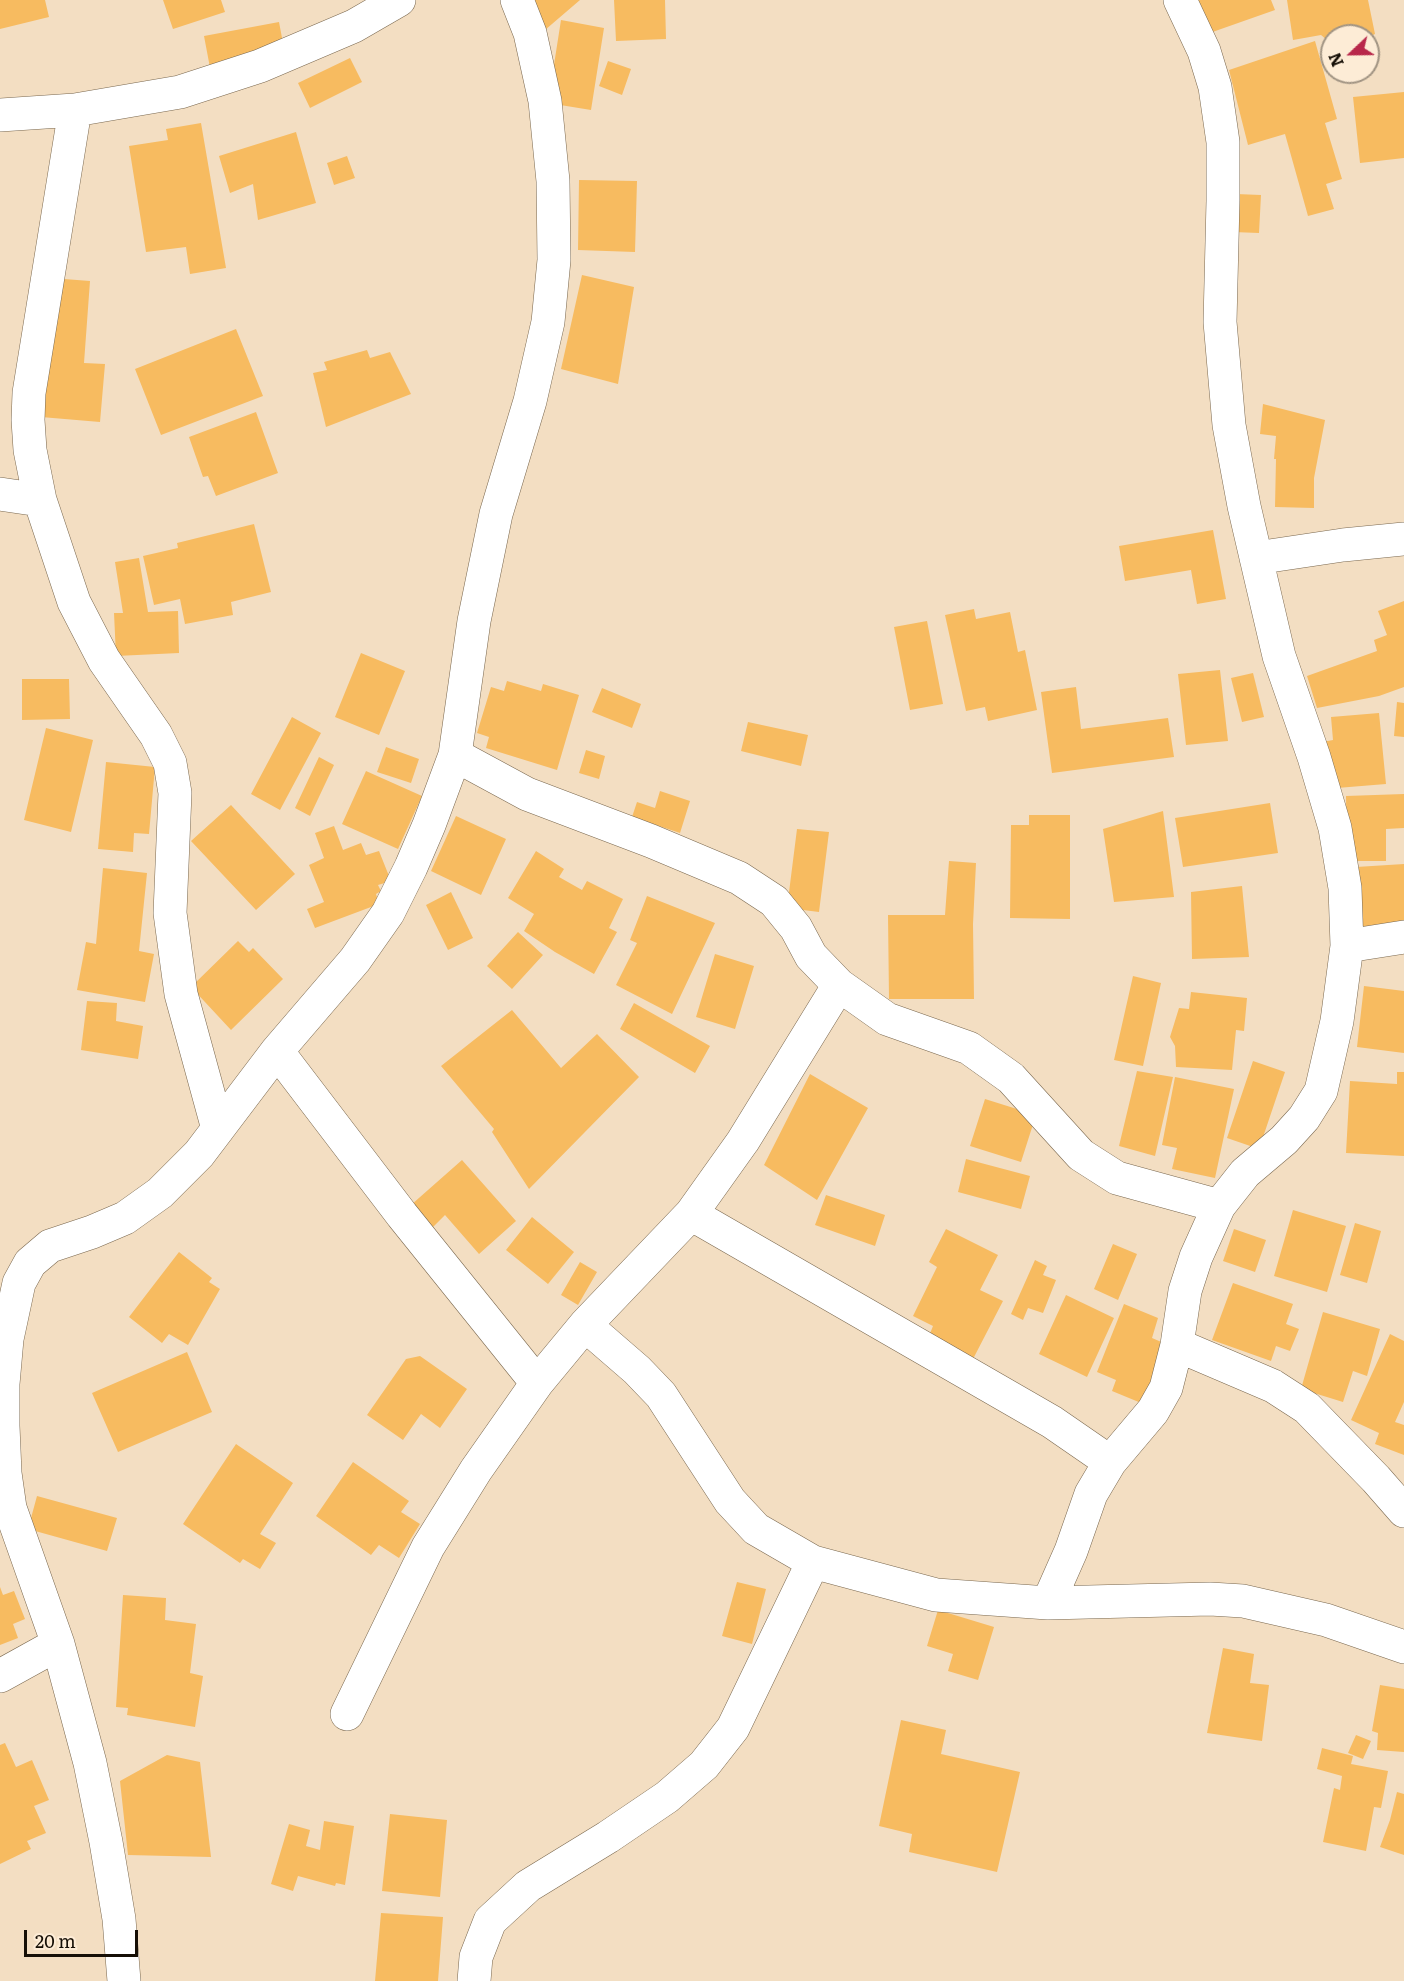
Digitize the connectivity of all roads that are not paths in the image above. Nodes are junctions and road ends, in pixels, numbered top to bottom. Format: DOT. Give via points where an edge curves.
graph roads {
  1 [pos="399,0"];
  2 [pos="517,0"];
  3 [pos="1180,0"];
  4 [pos="75,111"];
  5 [pos="0,115"];
  6 [pos="0,494"];
  7 [pos="40,500"];
  8 [pos="1404,539"];
  9 [pos="1256,558"];
  10 [pos="454,755"];
  11 [pos="1404,937"];
  12 [pos="1347,946"];
  13 [pos="839,985"];
  14 [pos="278,1051"];
  15 [pos="218,1130"];
  16 [pos="1219,1206"];
  17 [pos="691,1214"];
  18 [pos="10,1277"];
  19 [pos="585,1325"];
  20 [pos="1177,1345"];
  21 [pos="537,1383"];
  22 [pos="1110,1462"];
  23 [pos="1390,1479"];
  24 [pos="1404,1511"];
  25 [pos="813,1562"];
  26 [pos="1048,1603"];
  27 [pos="58,1644"];
  28 [pos="1404,1647"];
  29 [pos="0,1676"];
  30 [pos="347,1714"];
  31 [pos="124,1981"];
  32 [pos="474,1981"];
  1 -- 4 [label="street" via="354,26 260,66 180,92"];
  2 -- 10 [label="street" via="530,33 545,101 554,181 554,260 548,322 530,400 496,514 474,621"];
  3 -- 9 [label="street" via="1204,51 1215,87 1223,142 1220,322 1229,425"];
  4 -- 5 [label="street"];
  4 -- 7 [label="street" via="29,393 30,450"];
  6 -- 7 [label="street"];
  7 -- 15 [label="street" via="74,602 104,660 156,735 170,763 175,793 170,913 181,994"];
  8 -- 9 [label="street"];
  9 -- 12 [label="street" via="1279,657 1335,828 1345,888"];
  10 -- 13 [label="street" via="527,794 739,878 774,901 796,928 811,956"];
  10 -- 14 [label="street" via="429,825 388,913 355,960"];
  11 -- 12 [label="street"];
  12 -- 16 [label="street" via="1337,1021 1321,1091 1304,1118 1245,1173"];
  13 -- 16 [label="street" via="887,1019 969,1048 1011,1078 1081,1155 1117,1178"];
  13 -- 17 [label="street" via="743,1141"];
  14 -- 15 [label="street"];
  14 -- 21 [label="street" via="402,1215"];
  15 -- 18 [label="street" via="160,1193 125,1218 50,1246"];
  16 -- 20 [label="street" via="1189,1280"];
  17 -- 19 [label="street"];
  17 -- 22 [label="street" via="1052,1422"];
  18 -- 27 [label="street" via="3,1384 5,1473 10,1508"];
  19 -- 21 [label="street"];
  19 -- 25 [label="street" via="661,1395 730,1502 756,1529"];
  20 -- 22 [label="street" via="1166,1388 1153,1411"];
  20 -- 23 [label="street" via="1273,1386 1307,1408"];
  21 -- 30 [label="street" via="476,1470 429,1547"];
  22 -- 26 [label="street" via="1090,1494"];
  23 -- 24 [label="street"];
  25 -- 26 [label="street" via="936,1595"];
  25 -- 32 [label="street" via="733,1728 704,1765 667,1797 609,1837 528,1886 490,1921 476,1957"];
  26 -- 28 [label="street" via="1243,1601 1326,1620"];
  27 -- 29 [label="street"];
  27 -- 31 [label="street" via="90,1763 106,1842 119,1919"];
}
